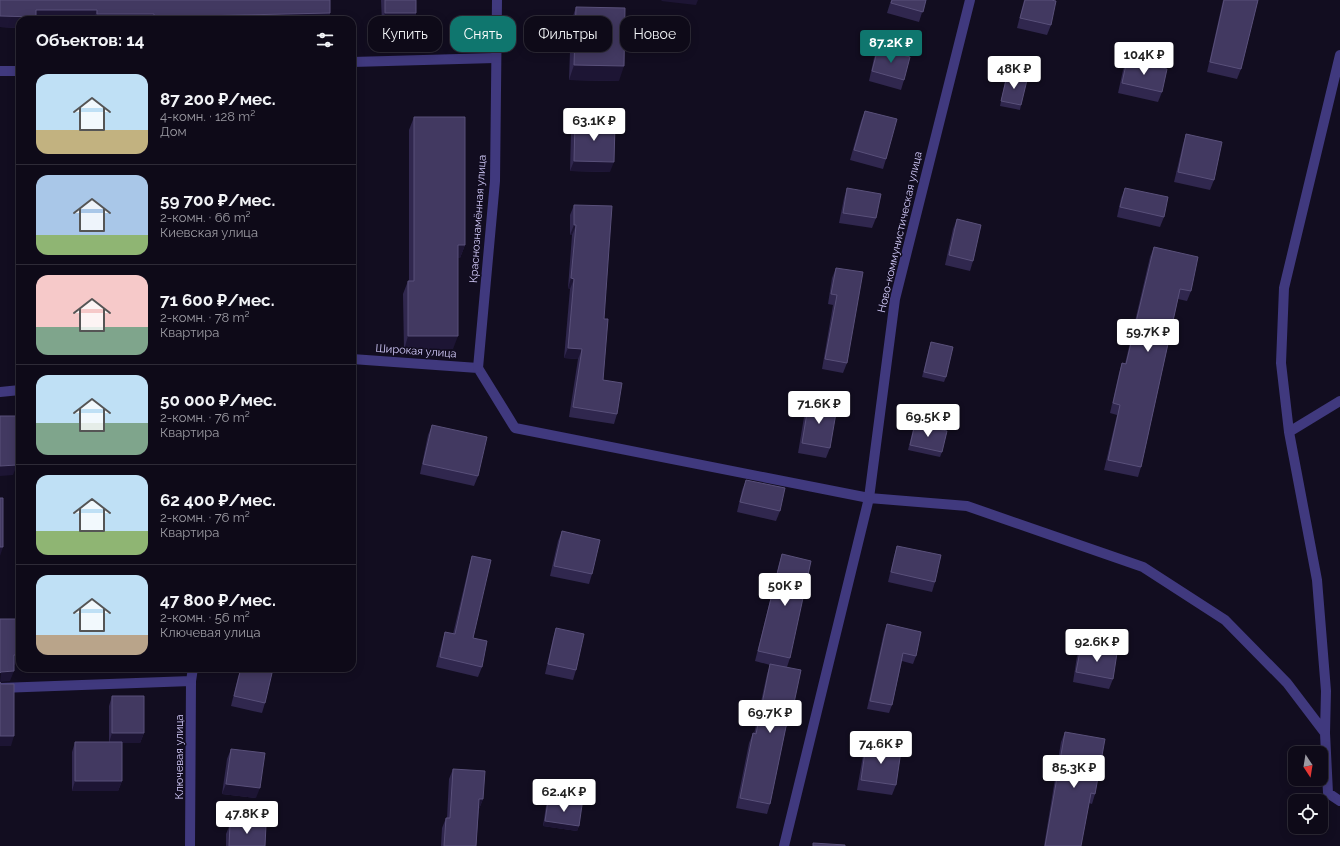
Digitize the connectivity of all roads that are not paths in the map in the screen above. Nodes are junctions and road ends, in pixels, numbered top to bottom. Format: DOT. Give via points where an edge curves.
graph roads {
  1 [pos="497,0"];
  2 [pos="970,0"];
  3 [pos="1340,55"];
  4 [pos="495,58"];
  5 [pos="356,62"];
  6 [pos="0,71"];
  7 [pos="16,71"];
  8 [pos="356,359"];
  9 [pos="478,368"];
  10 [pos="16,390"];
  11 [pos="0,392"];
  12 [pos="1340,401"];
  13 [pos="1289,432"];
  14 [pos="869,498"];
  15 [pos="192,672"];
  16 [pos="191,681"];
  17 [pos="0,688"];
  18 [pos="1325,733"];
  19 [pos="1340,801"];
  20 [pos="190,846"];
  21 [pos="784,846"];
  1 -- 4 [label="street, Краснознамённая улица"];
  2 -- 14 [label="street, Ново-коммунистическая улица" via="895,299"];
  3 -- 13 [label="street" via="1284,288 1281,363"];
  4 -- 5 [label="street"];
  4 -- 9 [label="street, Краснознамённая улица" via="495,181"];
  6 -- 7 [label="street"];
  8 -- 9 [label="street, Широкая улица"];
  9 -- 14 [label="street" via="515,428"];
  10 -- 11 [label="street"];
  12 -- 13 [label="street"];
  13 -- 18 [label="street" via="1317,580 1326,691"];
  14 -- 18 [label="street" via="967,506 1143,567 1225,620 1287,683"];
  14 -- 21 [label="street, Ново-коммунистическая улица"];
  15 -- 16 [label="street, Ключевая улица"];
  16 -- 17 [label="street"];
  16 -- 20 [label="street, Ключевая улица"];
  18 -- 19 [label="street" via="1328,793"];
}
